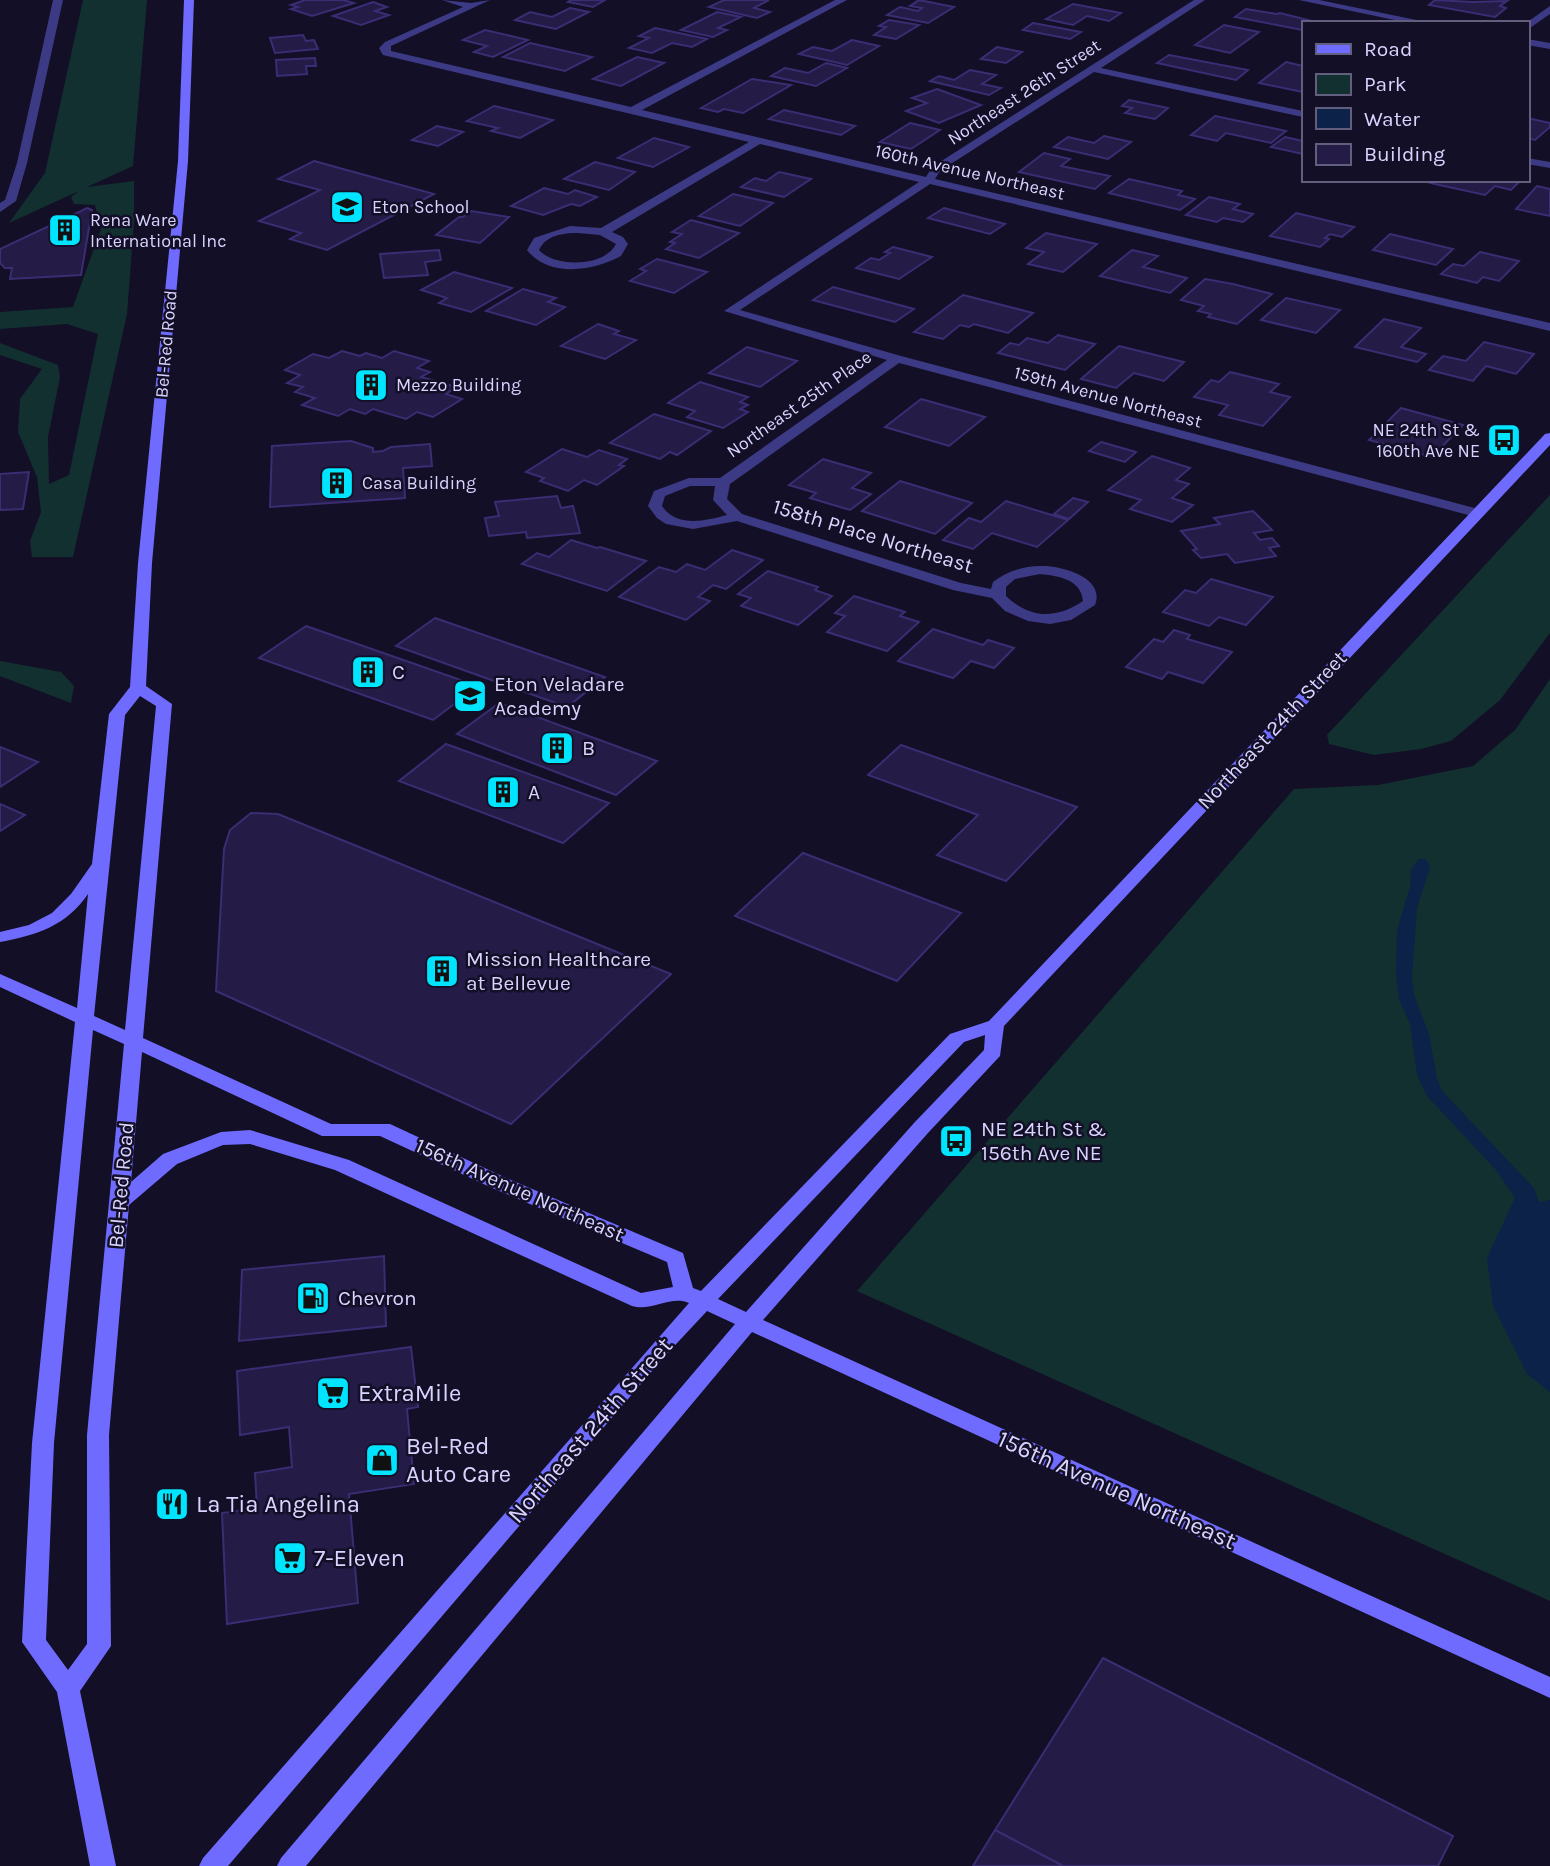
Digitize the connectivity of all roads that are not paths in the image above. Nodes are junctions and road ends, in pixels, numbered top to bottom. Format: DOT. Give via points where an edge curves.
graph roads {
  1 [pos="58,0"];
  2 [pos="189,0"];
  3 [pos="447,0"];
  4 [pos="485,0"];
  5 [pos="842,0"];
  6 [pos="1200,0"];
  7 [pos="1304,0"];
  8 [pos="472,6"];
  9 [pos="1550,9"];
  10 [pos="1415,21"];
  11 [pos="1529,25"];
  12 [pos="1529,42"];
  13 [pos="1550,46"];
  14 [pos="1092,69"];
  15 [pos="632,111"];
  16 [pos="1302,114"];
  17 [pos="758,141"];
  18 [pos="1529,160"];
  19 [pos="1550,165"];
  20 [pos="929,180"];
  21 [pos="0,209"];
  22 [pos="603,232"];
  23 [pos="730,311"];
  24 [pos="1550,327"];
  25 [pos="897,359"];
  26 [pos="1550,437"];
  27 [pos="723,482"];
  28 [pos="720,500"];
  29 [pos="655,506"];
  30 [pos="1477,513"];
  31 [pos="737,516"];
  32 [pos="997,594"];
  33 [pos="138,688"];
  34 [pos="100,862"];
  35 [pos="0,937"];
  36 [pos="0,980"];
  37 [pos="84,1018"];
  38 [pos="995,1025"];
  39 [pos="134,1041"];
  40 [pos="329,1131"];
  41 [pos="342,1165"];
  42 [pos="120,1202"];
  43 [pos="693,1296"];
  44 [pos="749,1323"];
  45 [pos="1550,1688"];
  46 [pos="68,1689"];
  47 [pos="103,1866"];
  48 [pos="212,1866"];
  49 [pos="290,1866"];
  1 -- 21 [label="street" via="22,163 10,201"];
  2 -- 33 [label="main road, Bel-Red Road" via="183,161 145,563"];
  3 -- 8 [label="street"];
  4 -- 8 [label="street"];
  5 -- 15 [label="street"];
  6 -- 14 [label="street, Northeast 26th Street"];
  7 -- 10 [label="street"];
  8 -- 15 [label="street, 160th Avenue Northeast" via="384,48 387,53"];
  9 -- 11 [label="street"];
  12 -- 13 [label="street"];
  14 -- 16 [label="street"];
  14 -- 20 [label="street, Northeast 26th Street" via="936,169"];
  15 -- 17 [label="street, 160th Avenue Northeast"];
  17 -- 20 [label="street, 160th Avenue Northeast"];
  17 -- 22 [label="street"];
  18 -- 19 [label="street"];
  20 -- 23 [label="street, Northeast 26th Street"];
  20 -- 24 [label="street, 160th Avenue Northeast"];
  22 -- 22 [label="street" via="556,232 538,240 533,250 542,259 563,265 600,262 621,249 619,239"];
  23 -- 25 [label="street, 159th Avenue Northeast"];
  25 -- 27 [label="street, Northeast 25th Place"];
  25 -- 30 [label="street, 159th Avenue Northeast"];
  26 -- 30 [label="main road, Northeast 24th Street"];
  27 -- 28 [label="street, Northeast 25th Place"];
  27 -- 29 [label="street, Northeast 25th Place" via="677,485 659,494"];
  28 -- 31 [label="street, 158th Place Northeast"];
  29 -- 31 [label="street, 158th Place Northeast" via="663,517 683,524"];
  30 -- 38 [label="main road, Northeast 24th Street"];
  31 -- 32 [label="street, 158th Place Northeast" via="958,587"];
  32 -- 32 [label="street, 158th Place Northeast" via="1018,614 1047,618 1084,608 1091,594 1069,575 1040,570 1013,574 998,586"];
  33 -- 34 [label="main road" via="117,714"];
  33 -- 39 [label="main road, Bel-Red Road" via="164,704"];
  34 -- 35 [label="main road" via="75,904 54,921"];
  34 -- 37 [label="main road"];
  36 -- 37 [label="main road, 156th Avenue Northeast"];
  37 -- 39 [label="main road, 156th Avenue Northeast"];
  37 -- 46 [label="main road" via="43,1443 34,1642"];
  38 -- 43 [label="main road, Northeast 24th Street" via="957,1038"];
  38 -- 44 [label="main road" via="993,1052"];
  39 -- 40 [label="main road, 156th Avenue Northeast"];
  39 -- 42 [label="main road, Bel-Red Road"];
  40 -- 41 [label="main road"];
  40 -- 43 [label="main road, 156th Avenue Northeast" via="383,1129 676,1258"];
  41 -- 42 [label="main road" via="250,1137 221,1139 170,1159"];
  41 -- 43 [label="main road" via="639,1301"];
  42 -- 46 [label="main road, Bel-Red Road" via="98,1435 99,1646"];
  43 -- 44 [label="main road, 156th Avenue Northeast"];
  43 -- 48 [label="main road, Northeast 24th Street"];
  44 -- 45 [label="main road, 156th Avenue Northeast"];
  44 -- 49 [label="main road"];
  46 -- 47 [label="main road"];
}
